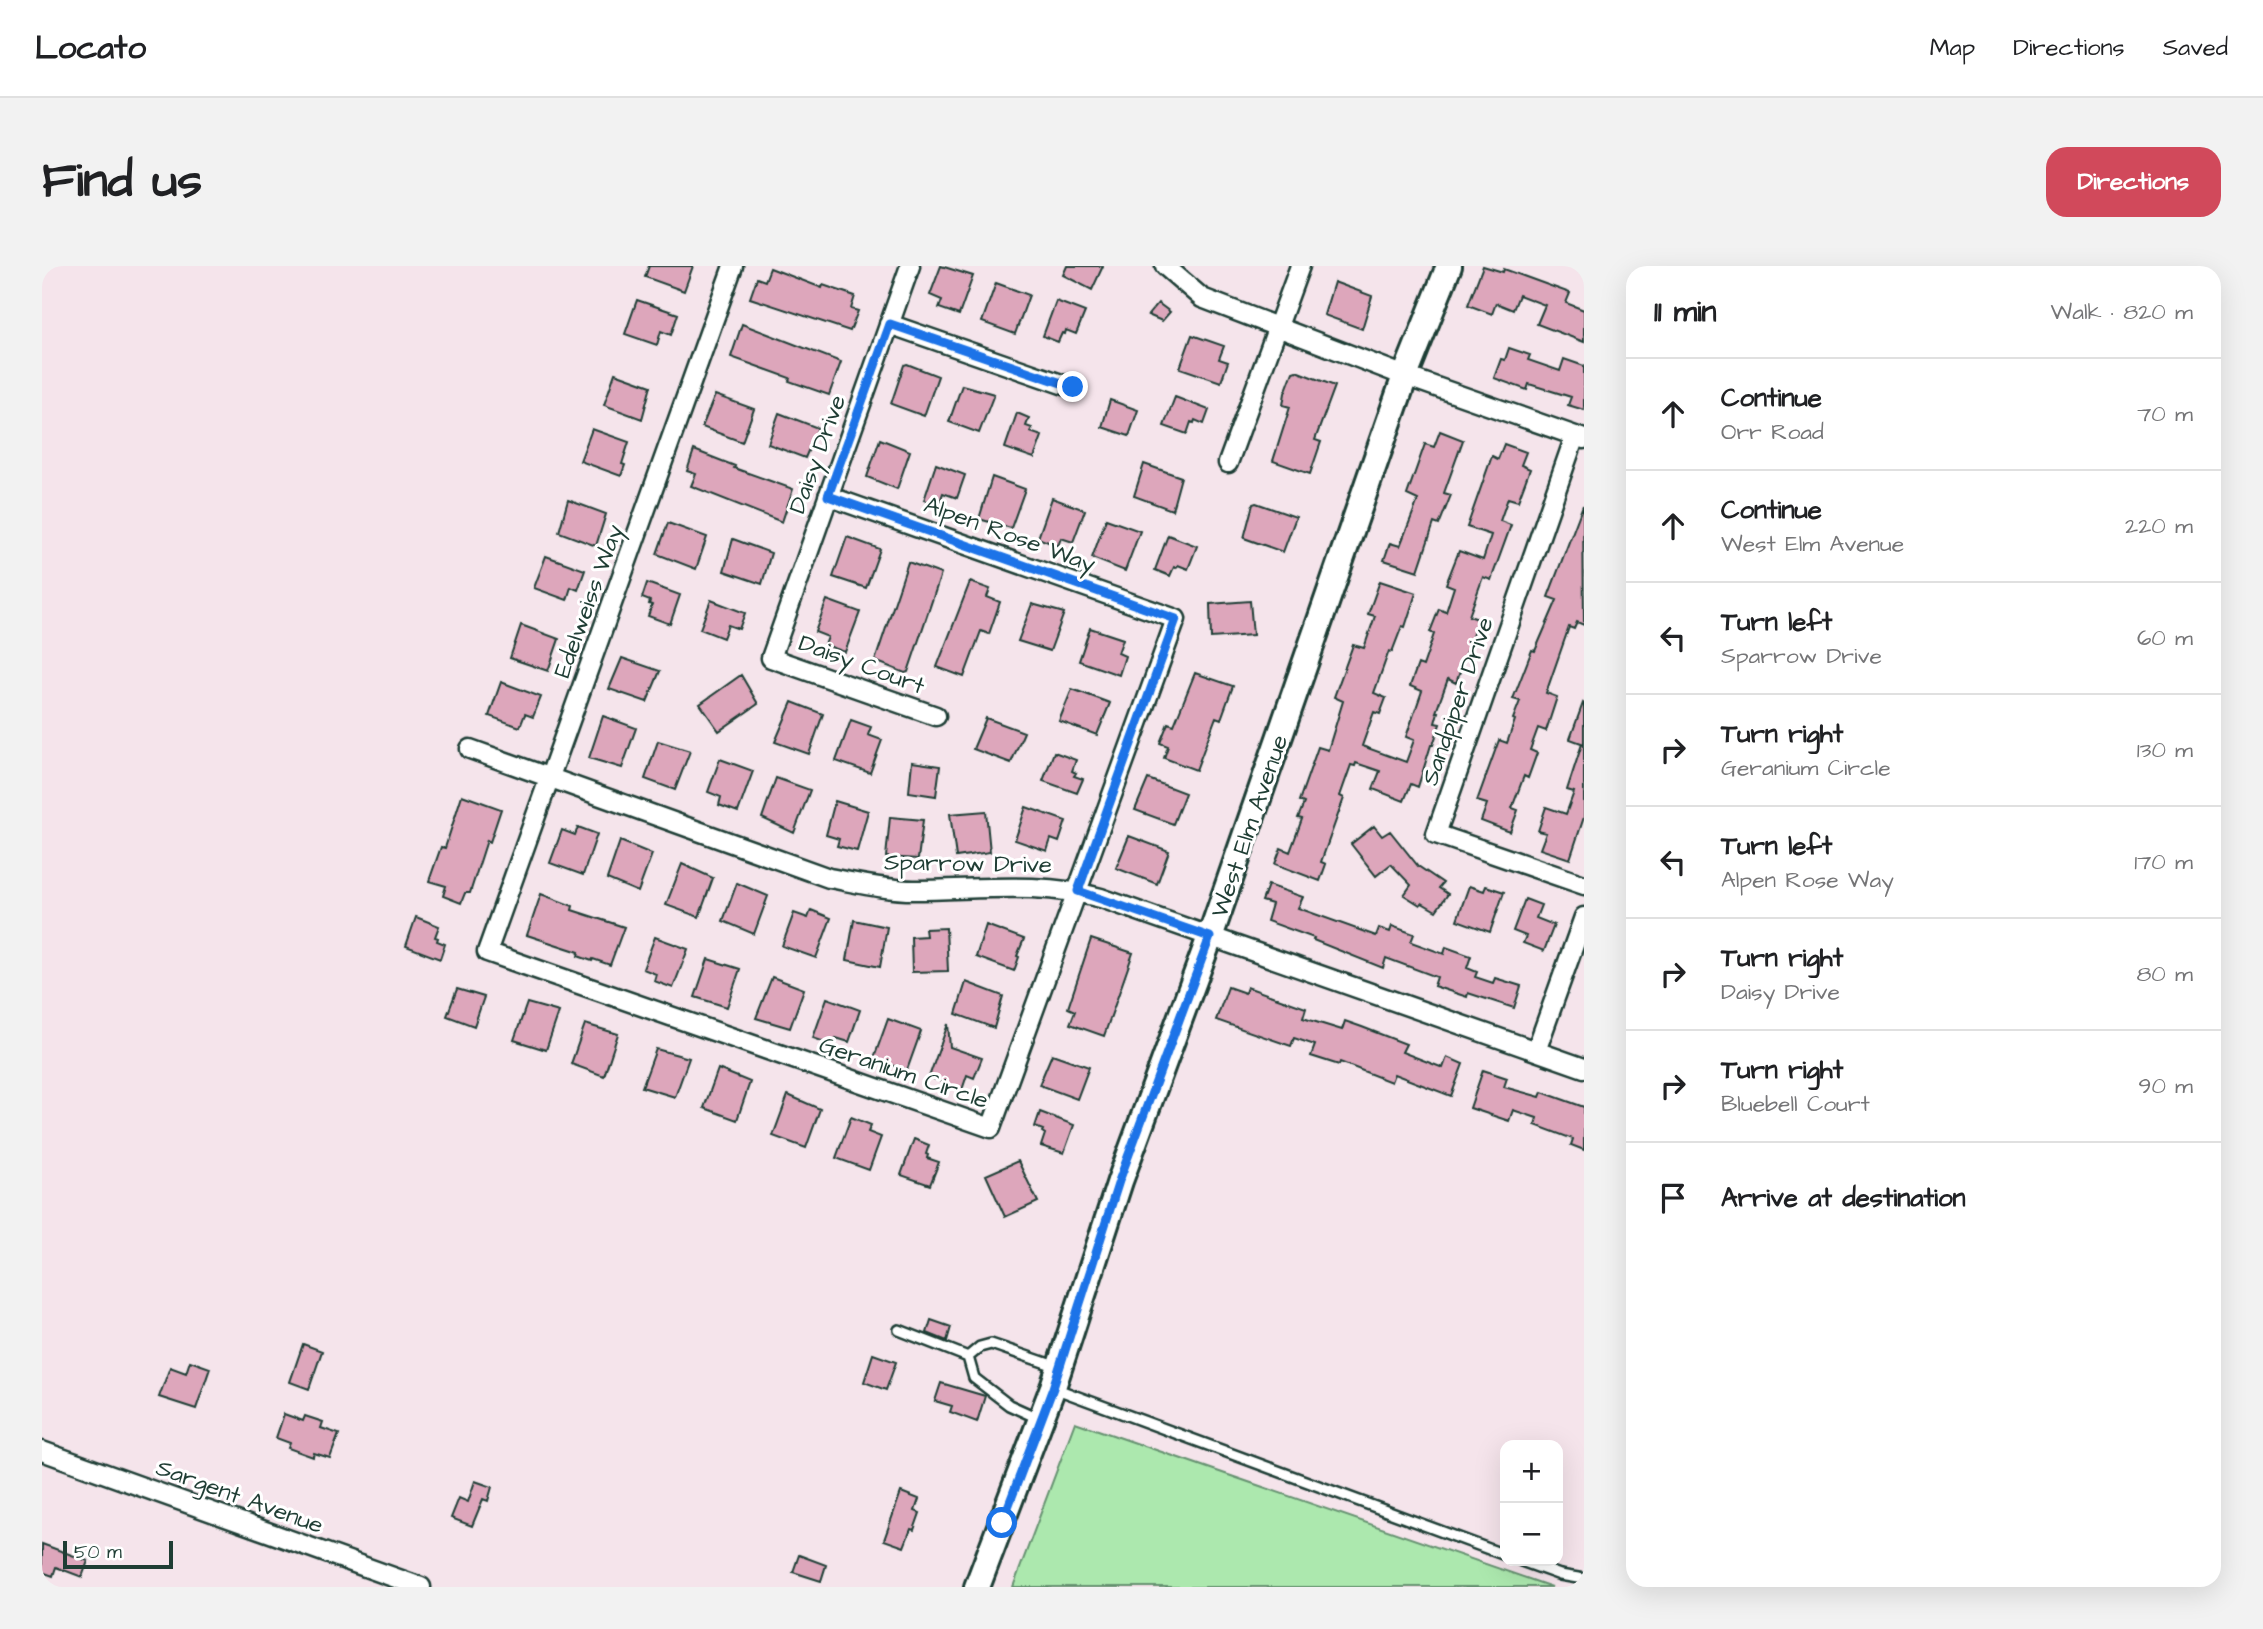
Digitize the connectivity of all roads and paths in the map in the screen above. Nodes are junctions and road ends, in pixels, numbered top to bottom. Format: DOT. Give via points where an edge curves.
graph roads {
  1 [pos="733,266"];
  2 [pos="910,266"];
  3 [pos="1165,266"];
  4 [pos="1300,266"];
  5 [pos="1449,266"];
  6 [pos="890,324"];
  7 [pos="1277,327"];
  8 [pos="1405,376"];
  9 [pos="1073,387"];
  10 [pos="1579,438"];
  11 [pos="1228,463"];
  12 [pos="828,496"];
  13 [pos="1176,619"];
  14 [pos="771,658"];
  15 [pos="936,716"];
  16 [pos="470,749"];
  17 [pos="551,778"];
  18 [pos="1584,885"];
  19 [pos="1078,891"];
  20 [pos="1584,917"];
  21 [pos="1210,937"];
  22 [pos="488,952"];
  23 [pos="1536,1051"];
  24 [pos="1584,1068"];
  25 [pos="899,1330"];
  26 [pos="968,1357"];
  27 [pos="1056,1378"];
  28 [pos="1041,1420"];
  29 [pos="42,1451"];
  30 [pos="1500,1553"];
  31 [pos="1535,1566"];
  32 [pos="1584,1579"];
  33 [pos="421,1587"];
  34 [pos="977,1587"];
  1 -- 17 [label="street, Edelweiss Way"];
  2 -- 6 [label="street, Daisy Drive"];
  3 -- 7 [label="street" via="1202,298"];
  4 -- 7 [label="street"];
  5 -- 8 [label="street, West Elm Avenue"];
  6 -- 9 [label="street"];
  6 -- 12 [label="street, Daisy Drive"];
  7 -- 8 [label="street"];
  7 -- 11 [label="street"];
  8 -- 10 [label="street"];
  8 -- 21 [label="street, West Elm Avenue"];
  10 -- 18 [label="street, Sandpiper Drive" via="1436,834"];
  12 -- 13 [label="street, Alpen Rose Way"];
  12 -- 14 [label="street, Daisy Drive"];
  13 -- 19 [label="street, Geranium Circle"];
  14 -- 15 [label="street, Daisy Court"];
  16 -- 17 [label="street, Sparrow Drive"];
  17 -- 19 [label="street, Sparrow Drive" via="829,878 913,890 1009,886"];
  17 -- 22 [label="street, Edelweiss Way"];
  19 -- 21 [label="street, Sparrow Drive"];
  19 -- 22 [label="street, Geranium Circle" via="991,1128"];
  20 -- 23 [label="street"];
  21 -- 23 [label="street, Sparrow Drive"];
  21 -- 27 [label="street, West Elm Avenue" via="1119,1181"];
  23 -- 24 [label="street, Sparrow Drive"];
  25 -- 26 [label="lane"];
  26 -- 27 [label="lane" via="991,1344"];
  26 -- 28 [label="lane" via="974,1378 1009,1405"];
  27 -- 28 [label="street, West Elm Avenue"];
  27 -- 30 [label="lane"];
  28 -- 34 [label="street, West Elm Avenue"];
  29 -- 33 [label="street, Sargent Avenue"];
  31 -- 32 [label="lane"];
}
